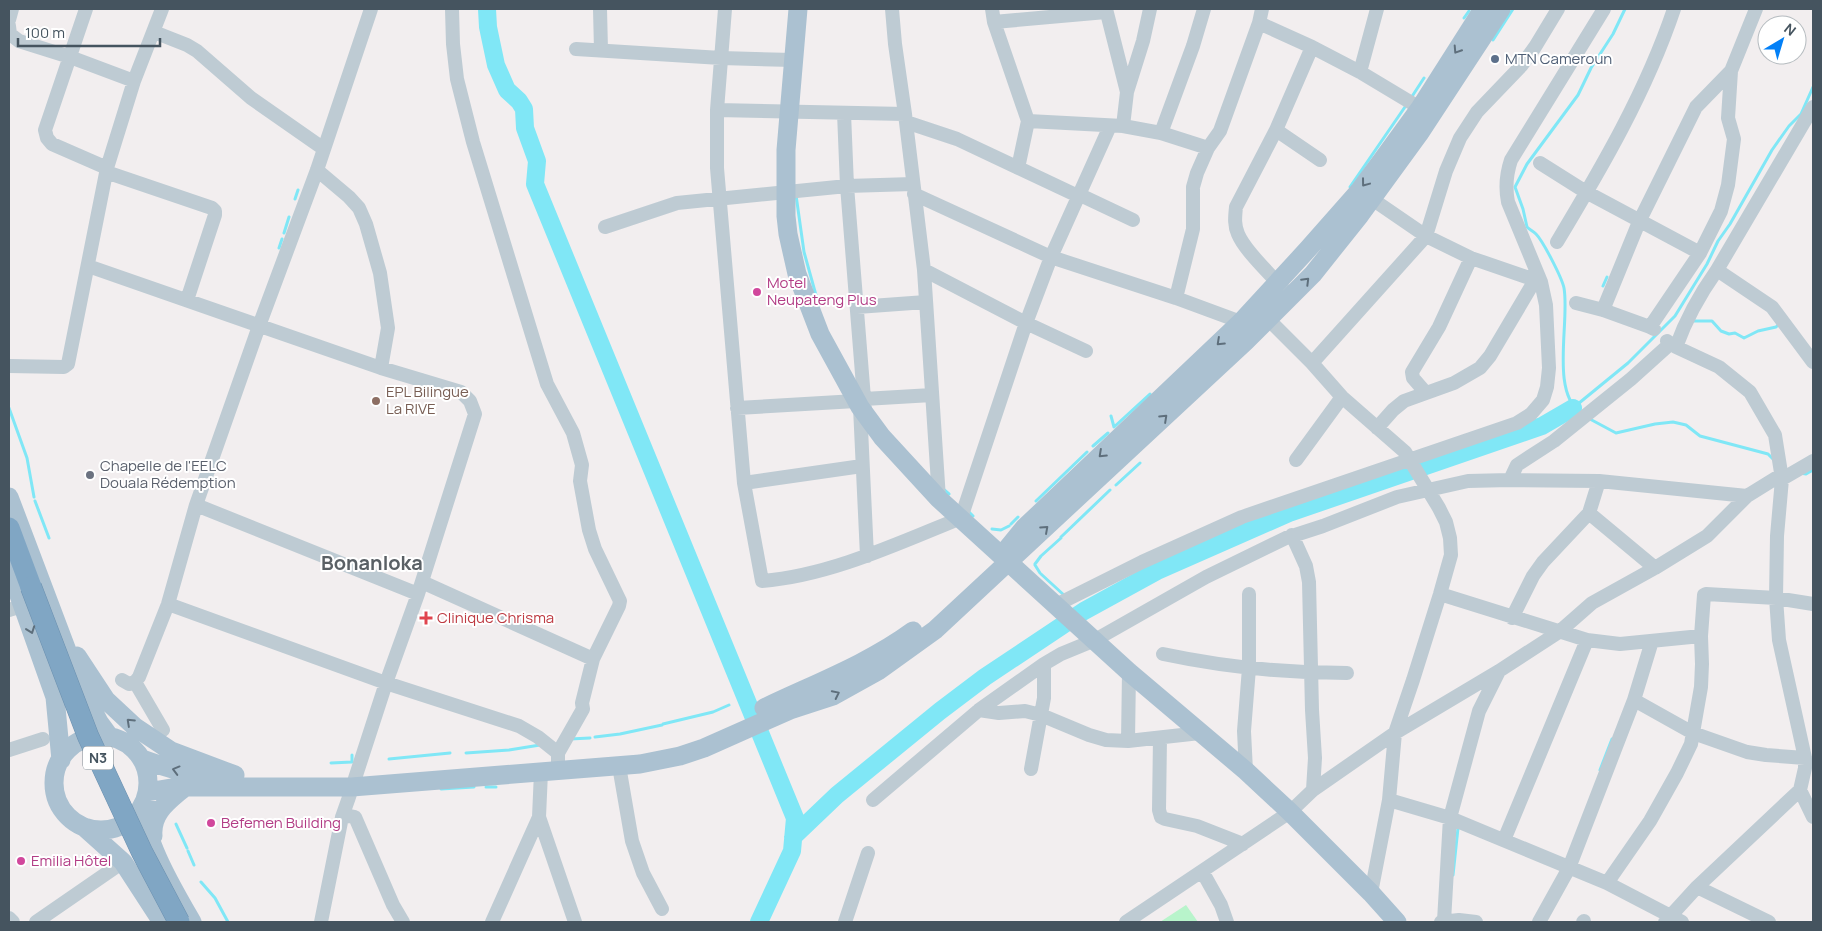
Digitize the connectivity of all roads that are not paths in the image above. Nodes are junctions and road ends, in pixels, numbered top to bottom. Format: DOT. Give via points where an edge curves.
graph roads {
  1 [pos="12,9"];
  2 [pos="86,9"];
  3 [pos="162,9"];
  4 [pos="371,9"];
  5 [pos="452,9"];
  6 [pos="600,9"];
  7 [pos="725,9"];
  8 [pos="798,9"];
  9 [pos="892,9"];
  10 [pos="1150,9"];
  11 [pos="1204,9"];
  12 [pos="1262,9"];
  13 [pos="1377,9"];
  14 [pos="1483,9"];
  15 [pos="1501,9"];
  16 [pos="1558,9"];
  17 [pos="1604,9"];
  18 [pos="1674,9"];
  19 [pos="1756,9"];
  20 [pos="1106,10"];
  21 [pos="993,15"];
  22 [pos="9,20"];
  23 [pos="1259,23"];
  24 [pos="9,26"];
  25 [pos="154,32"];
  26 [pos="1312,47"];
  27 [pos="576,49"];
  28 [pos="602,50"];
  29 [pos="70,56"];
  30 [pos="721,58"];
  31 [pos="793,60"];
  32 [pos="1731,71"];
  33 [pos="1360,72"];
  34 [pos="134,81"];
  35 [pos="1127,92"];
  36 [pos="1813,107"];
  37 [pos="1420,108"];
  38 [pos="717,110"];
  39 [pos="788,111"];
  40 [pos="844,113"];
  41 [pos="906,118"];
  42 [pos="1028,121"];
  43 [pos="1117,126"];
  44 [pos="1276,130"];
  45 [pos="1160,133"];
  46 [pos="1208,148"];
  47 [pos="324,149"];
  48 [pos="1320,160"];
  49 [pos="1540,163"];
  50 [pos="1018,168"];
  51 [pos="106,170"];
  52 [pos="318,170"];
  53 [pos="847,186"];
  54 [pos="913,189"];
  55 [pos="786,191"];
  56 [pos="1586,192"];
  57 [pos="1078,195"];
  58 [pos="720,198"];
  59 [pos="1372,199"];
  60 [pos="1133,220"];
  61 [pos="1639,222"];
  62 [pos="605,227"];
  63 [pos="1426,236"];
  64 [pos="1557,242"];
  65 [pos="1700,253"];
  66 [pos="1051,257"];
  67 [pos="1471,258"];
  68 [pos="88,266"];
  69 [pos="924,270"];
  70 [pos="1717,270"];
  71 [pos="1538,281"];
  72 [pos="1278,282"];
  73 [pos="1290,296"];
  74 [pos="1176,298"];
  75 [pos="187,300"];
  76 [pos="926,302"];
  77 [pos="1576,303"];
  78 [pos="857,307"];
  79 [pos="1603,310"];
  80 [pos="1268,319"];
  81 [pos="1241,322"];
  82 [pos="1026,323"];
  83 [pos="259,326"];
  84 [pos="1671,344"];
  85 [pos="1086,351"];
  86 [pos="1813,362"];
  87 [pos="1312,363"];
  88 [pos="9,366"];
  89 [pos="381,368"];
  90 [pos="1426,393"];
  91 [pos="932,395"];
  92 [pos="1342,397"];
  93 [pos="862,406"];
  94 [pos="737,408"];
  95 [pos="1378,428"];
  96 [pos="1296,460"];
  97 [pos="1813,461"];
  98 [pos="1413,463"];
  99 [pos="862,466"];
  100 [pos="1782,477"];
  101 [pos="1510,480"];
  102 [pos="1598,481"];
  103 [pos="744,483"];
  104 [pos="1426,486"];
  105 [pos="1747,496"];
  106 [pos="9,497"];
  107 [pos="939,499"];
  108 [pos="196,505"];
  109 [pos="1589,513"];
  110 [pos="961,518"];
  111 [pos="9,528"];
  112 [pos="1292,535"];
  113 [pos="867,556"];
  114 [pos="1005,558"];
  115 [pos="9,567"];
  116 [pos="1656,568"];
  117 [pos="420,588"];
  118 [pos="1249,594"];
  119 [pos="1440,594"];
  120 [pos="1776,598"];
  121 [pos="21,601"];
  122 [pos="168,604"];
  123 [pos="1813,604"];
  124 [pos="1060,609"];
  125 [pos="1512,618"];
  126 [pos="57,626"];
  127 [pos="1559,632"];
  128 [pos="1090,636"];
  129 [pos="1701,636"];
  130 [pos="1587,640"];
  131 [pos="1652,641"];
  132 [pos="1163,654"];
  133 [pos="593,659"];
  134 [pos="1044,664"];
  135 [pos="1248,668"];
  136 [pos="1499,671"];
  137 [pos="1129,672"];
  138 [pos="1311,673"];
  139 [pos="1347,673"];
  140 [pos="386,683"];
  141 [pos="1634,700"];
  142 [pos="979,710"];
  143 [pos="1041,715"];
  144 [pos="163,730"];
  145 [pos="729,731"];
  146 [pos="1200,733"];
  147 [pos="1395,733"];
  148 [pos="1693,733"];
  149 [pos="110,737"];
  150 [pos="1160,738"];
  151 [pos="43,739"];
  152 [pos="1128,741"];
  153 [pos="9,750"];
  154 [pos="142,759"];
  155 [pos="61,760"];
  156 [pos="553,764"];
  157 [pos="1808,764"];
  158 [pos="619,766"];
  159 [pos="1031,769"];
  160 [pos="1246,771"];
  161 [pos="235,774"];
  162 [pos="354,780"];
  163 [pos="185,787"];
  164 [pos="1313,790"];
  165 [pos="1800,790"];
  166 [pos="147,795"];
  167 [pos="872,800"];
  168 [pos="1389,800"];
  169 [pos="1290,812"];
  170 [pos="539,816"];
  171 [pos="342,817"];
  172 [pos="1813,817"];
  173 [pos="1450,818"];
  174 [pos="83,826"];
  175 [pos="1504,840"];
  176 [pos="1243,844"];
  177 [pos="154,847"];
  178 [pos="868,853"];
  179 [pos="123,862"];
  180 [pos="1569,868"];
  181 [pos="1202,871"];
  182 [pos="1607,883"];
  183 [pos="141,888"];
  184 [pos="1697,888"];
  185 [pos="1372,893"];
  186 [pos="662,908"];
  187 [pos="9,918"];
  188 [pos="1672,920"];
  189 [pos="13,922"];
  190 [pos="36,922"];
  191 [pos="148,922"];
  192 [pos="162,922"];
  193 [pos="179,922"];
  194 [pos="192,922"];
  195 [pos="321,922"];
  196 [pos="403,922"];
  197 [pos="492,922"];
  198 [pos="575,922"];
  199 [pos="845,922"];
  200 [pos="1126,922"];
  201 [pos="1227,922"];
  202 [pos="1397,922"];
  203 [pos="1442,922"];
  204 [pos="1476,922"];
  205 [pos="1539,922"];
  206 [pos="1768,922"];
  1 -- 22 [label="street"];
  2 -- 29 [label="street"];
  3 -- 25 [label="street"];
  4 -- 47 [label="street"];
  5 -- 133 [label="street" via="457,79 473,142 547,384 573,433 582,465 580,481 595,549 620,601"];
  6 -- 28 [label="street"];
  7 -- 30 [label="street"];
  8 -- 31 [label="main road"];
  9 -- 41 [label="street"];
  10 -- 35 [label="street"];
  11 -- 45 [label="street"];
  12 -- 23 [label="street"];
  13 -- 33 [label="street"];
  14 -- 37 [label="main road, one-way"];
  15 -- 59 [label="main road"];
  16 -- 63 [label="street" via="1521,66 1477,112 1460,138"];
  17 -- 71 [label="street" via="1507,173 1505,189 1508,202"];
  18 -- 56 [label="street" via="1650,71"];
  19 -- 32 [label="street"];
  20 -- 21 [label="street"];
  20 -- 35 [label="street"];
  21 -- 42 [label="street"];
  23 -- 26 [label="street"];
  23 -- 46 [label="street" via="1220,131"];
  24 -- 29 [label="street" via="10,34 19,41"];
  25 -- 34 [label="street"];
  25 -- 47 [label="street" via="197,51 251,98"];
  26 -- 33 [label="street"];
  26 -- 44 [label="street"];
  27 -- 28 [label="street"];
  28 -- 30 [label="street"];
  29 -- 34 [label="street"];
  29 -- 51 [label="street" via="46,130 47,138 52,144"];
  30 -- 31 [label="street"];
  30 -- 38 [label="street"];
  31 -- 39 [label="main road"];
  32 -- 61 [label="street" via="1696,108"];
  32 -- 65 [label="street" via="1728,118 1734,139 1728,185 1721,211"];
  33 -- 37 [label="street"];
  34 -- 51 [label="street"];
  35 -- 43 [label="street"];
  36 -- 70 [label="street"];
  37 -- 72 [label="main road, one-way" via="1360,190"];
  38 -- 39 [label="street"];
  38 -- 58 [label="street"];
  39 -- 40 [label="street"];
  39 -- 55 [label="main road"];
  40 -- 41 [label="street"];
  40 -- 53 [label="street"];
  41 -- 50 [label="street"];
  41 -- 54 [label="street"];
  42 -- 43 [label="street"];
  42 -- 50 [label="street"];
  43 -- 45 [label="street"];
  43 -- 57 [label="street"];
  44 -- 48 [label="street"];
  44 -- 72 [label="street" via="1236,207 1234,221 1245,247"];
  45 -- 46 [label="street"];
  46 -- 74 [label="street" via="1193,187 1193,229"];
  47 -- 52 [label="street"];
  49 -- 56 [label="street"];
  50 -- 57 [label="street"];
  51 -- 68 [label="street"];
  51 -- 75 [label="street" via="215,211"];
  52 -- 83 [label="street"];
  52 -- 89 [label="street" via="359,208 366,224 380,273 388,320"];
  53 -- 54 [label="street"];
  53 -- 55 [label="street"];
  53 -- 78 [label="street"];
  54 -- 66 [label="street"];
  54 -- 69 [label="street"];
  55 -- 58 [label="street"];
  55 -- 93 [label="main road" via="788,234 797,274 820,334"];
  56 -- 61 [label="street"];
  56 -- 64 [label="street"];
  57 -- 60 [label="street"];
  57 -- 66 [label="street"];
  58 -- 62 [label="street" via="666,205"];
  58 -- 94 [label="street"];
  59 -- 63 [label="street"];
  73 -- 59 [label="main road, one-way" via="1313,274"];
  61 -- 65 [label="street"];
  61 -- 79 [label="street"];
  63 -- 67 [label="street"];
  63 -- 87 [label="street"];
  65 -- 79 [label="street" via="1652,328"];
  66 -- 74 [label="street"];
  66 -- 82 [label="street"];
  67 -- 71 [label="street"];
  67 -- 90 [label="street" via="1442,320 1412,372"];
  68 -- 75 [label="street"];
  68 -- 88 [label="street" via="68,364"];
  69 -- 76 [label="street"];
  69 -- 82 [label="street"];
  70 -- 84 [label="street"];
  70 -- 86 [label="street" via="1772,307"];
  71 -- 90 [label="street" via="1480,368 1459,381"];
  71 -- 98 [label="street" via="1546,305 1549,368 1543,400 1531,414 1517,423"];
  72 -- 73 [label="street"];
  72 -- 81 [label="main road"];
  73 -- 80 [label="main road"];
  74 -- 81 [label="street"];
  75 -- 83 [label="street"];
  76 -- 78 [label="street"];
  76 -- 91 [label="street"];
  77 -- 79 [label="street"];
  78 -- 93 [label="street"];
  80 -- 87 [label="street"];
  114 -- 80 [label="main road, one-way"];
  81 -- 114 [label="main road, one-way" via="1024,528"];
  82 -- 85 [label="street"];
  82 -- 110 [label="street"];
  83 -- 89 [label="street"];
  83 -- 108 [label="street"];
  84 -- 100 [label="street" via="1719,367 1750,392 1775,434"];
  84 -- 101 [label="street" via="1554,441 1517,465"];
  87 -- 92 [label="street"];
  89 -- 117 [label="street" via="461,392 470,401 475,414"];
  90 -- 95 [label="street" via="1404,401"];
  91 -- 93 [label="street"];
  91 -- 107 [label="street"];
  92 -- 95 [label="street"];
  92 -- 96 [label="street"];
  93 -- 94 [label="street"];
  93 -- 99 [label="street"];
  93 -- 107 [label="main road" via="906,465"];
  94 -- 103 [label="street"];
  95 -- 98 [label="street"];
  97 -- 100 [label="street"];
  98 -- 104 [label="street"];
  98 -- 124 [label="street" via="1242,516 1142,562"];
  99 -- 103 [label="street"];
  99 -- 113 [label="street"];
  100 -- 105 [label="street"];
  100 -- 120 [label="street"];
  101 -- 102 [label="street"];
  101 -- 104 [label="street"];
  102 -- 105 [label="street"];
  102 -- 109 [label="street"];
  103 -- 113 [label="street" via="762,581 817,571"];
  104 -- 112 [label="street"];
  104 -- 119 [label="street" via="1446,522 1450,538 1451,555"];
  105 -- 116 [label="street" via="1706,536"];
  106 -- 126 [label="main road"];
  107 -- 110 [label="main road"];
  108 -- 117 [label="street"];
  108 -- 122 [label="street"];
  109 -- 116 [label="street"];
  109 -- 125 [label="street" via="1538,569"];
  110 -- 113 [label="street"];
  110 -- 114 [label="main road"];
  111 -- 121 [label="highway, N3"];
  112 -- 128 [label="street"];
  112 -- 138 [label="street" via="1308,574"];
  114 -- 124 [label="main road"];
  114 -- 145 [label="main road" via="904,638 788,704"];
  115 -- 121 [label="main road"];
  116 -- 127 [label="street" via="1592,603"];
  117 -- 133 [label="street"];
  117 -- 140 [label="street"];
  118 -- 135 [label="street"];
  119 -- 125 [label="street"];
  119 -- 147 [label="street"];
  120 -- 123 [label="street"];
  120 -- 129 [label="street" via="1706,594 1703,597"];
  120 -- 157 [label="street" via="1784,666"];
  121 -- 155 [label="main road, one-way" via="55,697"];
  121 -- 193 [label="highway, N3, bridge"];
  122 -- 140 [label="street"];
  122 -- 144 [label="street" via="139,678 128,681"];
  124 -- 128 [label="main road"];
  125 -- 127 [label="street"];
  126 -- 149 [label="main road" via="88,704"];
  161 -- 126 [label="main road, one-way" via="171,751 135,727 106,700"];
  127 -- 130 [label="street"];
  127 -- 136 [label="street"];
  128 -- 134 [label="street"];
  128 -- 137 [label="main road"];
  129 -- 131 [label="street"];
  129 -- 148 [label="street" via="1701,687"];
  130 -- 131 [label="street" via="1620,644"];
  130 -- 175 [label="street"];
  131 -- 141 [label="street"];
  132 -- 135 [label="street"];
  133 -- 156 [label="street" via="582,709"];
  134 -- 142 [label="street"];
  134 -- 143 [label="street"];
  135 -- 138 [label="street"];
  135 -- 160 [label="street" via="1244,731"];
  136 -- 147 [label="street"];
  136 -- 173 [label="street" via="1479,711"];
  137 -- 146 [label="main road"];
  137 -- 152 [label="street"];
  138 -- 139 [label="street"];
  138 -- 164 [label="street" via="1315,758"];
  140 -- 156 [label="street" via="519,726 538,737"];
  140 -- 162 [label="street"];
  141 -- 148 [label="street"];
  141 -- 180 [label="street"];
  142 -- 143 [label="street" via="1025,711"];
  142 -- 167 [label="street"];
  143 -- 152 [label="street" via="1089,735"];
  143 -- 159 [label="street"];
  145 -- 156 [label="main road" via="675,745"];
  145 -- 158 [label="main road" via="680,756"];
  146 -- 150 [label="street"];
  146 -- 160 [label="main road"];
  147 -- 164 [label="street"];
  147 -- 168 [label="street"];
  148 -- 157 [label="street" via="1747,752"];
  148 -- 182 [label="street" via="1686,757 1650,822"];
  149 -- 154 [label="main road" via="128,745"];
  149 -- 155 [label="main road" via="82,740"];
  150 -- 152 [label="street"];
  150 -- 176 [label="street" via="1161,816"];
  151 -- 153 [label="street"];
  161 -- 154 [label="main road, one-way" via="191,774"];
  154 -- 166 [label="main road" via="147,775"];
  155 -- 174 [label="main road" via="55,778 57,798 67,814"];
  156 -- 158 [label="main road"];
  156 -- 162 [label="main road"];
  156 -- 170 [label="street"];
  157 -- 165 [label="street"];
  158 -- 186 [label="street" via="632,841"];
  160 -- 169 [label="main road"];
  161 -- 162 [label="main road"];
  162 -- 163 [label="main road"];
  162 -- 171 [label="street"];
  163 -- 166 [label="main road"];
  163 -- 177 [label="main road" via="158,812 154,821"];
  164 -- 169 [label="street"];
  165 -- 172 [label="street"];
  165 -- 184 [label="street"];
  166 -- 174 [label="main road" via="137,814 121,826 102,830"];
  166 -- 177 [label="main road" via="146,821"];
  168 -- 173 [label="street"];
  168 -- 185 [label="street"];
  169 -- 176 [label="street"];
  169 -- 185 [label="main road"];
  170 -- 197 [label="street"];
  170 -- 198 [label="street"];
  171 -- 195 [label="street"];
  171 -- 196 [label="street" via="354,817"];
  173 -- 175 [label="street"];
  173 -- 203 [label="street"];
  174 -- 179 [label="main road"];
  175 -- 180 [label="street"];
  176 -- 181 [label="street"];
  177 -- 194 [label="main road"];
  178 -- 199 [label="street"];
  179 -- 183 [label="main road"];
  179 -- 190 [label="street"];
  180 -- 182 [label="street"];
  180 -- 205 [label="street"];
  181 -- 200 [label="street"];
  181 -- 201 [label="street"];
  182 -- 188 [label="street"];
  183 -- 191 [label="main road"];
  183 -- 192 [label="main road"];
  184 -- 188 [label="street"];
  184 -- 206 [label="street"];
  185 -- 202 [label="main road"];
  187 -- 189 [label="street"];
  203 -- 204 [label="street"];
}
